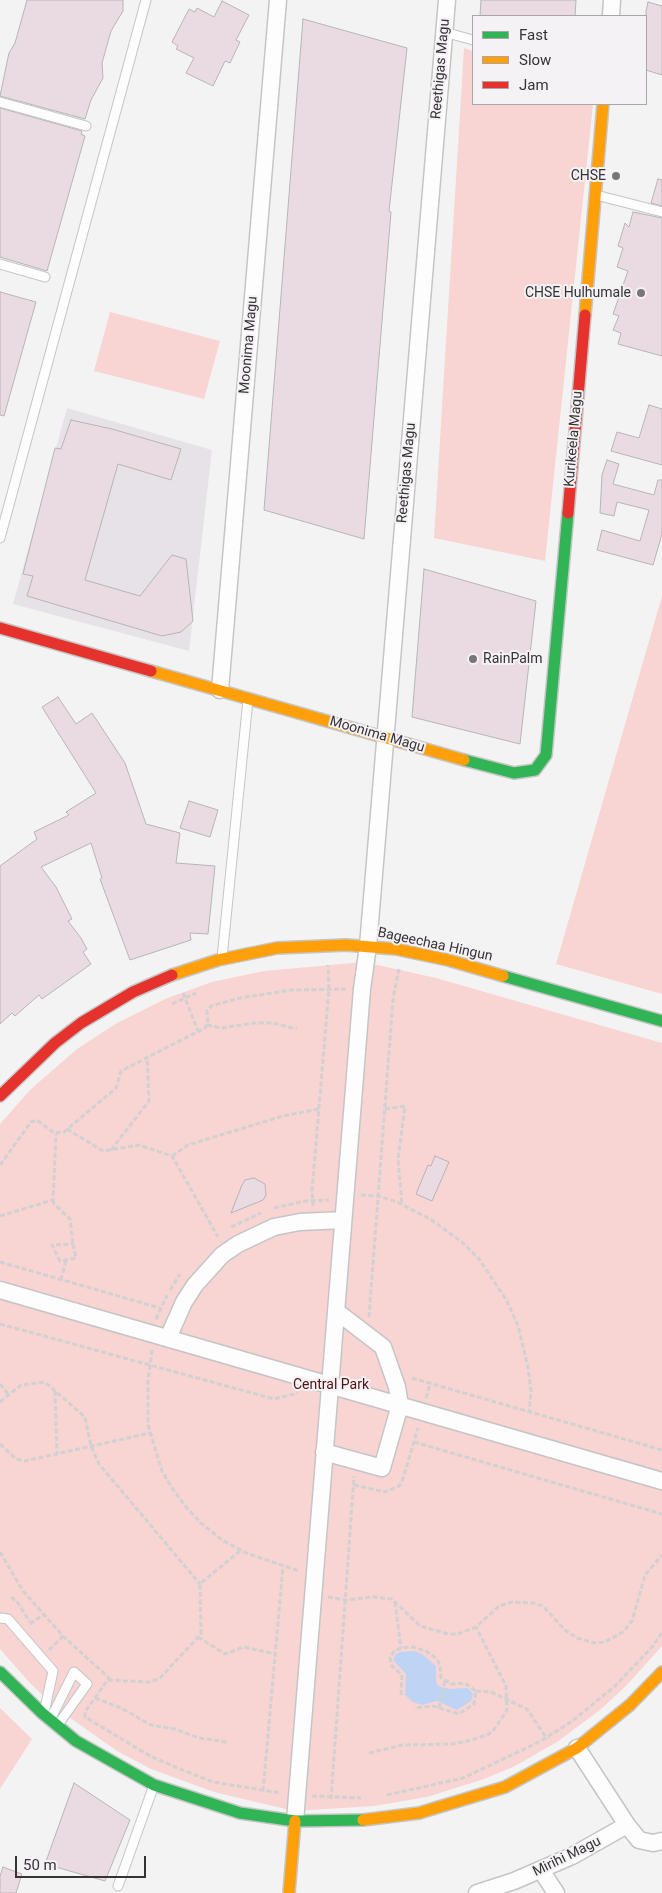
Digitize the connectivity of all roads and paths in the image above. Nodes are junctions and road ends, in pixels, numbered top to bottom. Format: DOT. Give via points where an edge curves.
graph roads {
  1 [pos="146,0"];
  2 [pos="278,0"];
  3 [pos="447,0"];
  4 [pos="612,0"];
  5 [pos="611,15"];
  6 [pos="444,32"];
  7 [pos="472,40"];
  8 [pos="0,102"];
  9 [pos="603,105"];
  10 [pos="86,126"];
  11 [pos="596,194"];
  12 [pos="662,212"];
  13 [pos="0,264"];
  14 [pos="45,277"];
  15 [pos="0,538"];
  16 [pos="0,628"];
  17 [pos="220,690"];
  18 [pos="248,698"];
  19 [pos="385,737"];
  20 [pos="534,770"];
  21 [pos="328,945"];
  22 [pos="368,946"];
  23 [pos="402,951"];
  24 [pos="222,959"];
  25 [pos="176,974"];
  26 [pos="329,988"];
  27 [pos="362,989"];
  28 [pos="196,993"];
  29 [pos="185,998"];
  30 [pos="172,1004"];
  31 [pos="662,1021"];
  32 [pos="207,1025"];
  33 [pos="296,1029"];
  34 [pos="198,1032"];
  35 [pos="147,1057"];
  36 [pos="0,1096"];
  37 [pos="319,1109"];
  38 [pos="385,1109"];
  39 [pos="67,1129"];
  40 [pos="56,1133"];
  41 [pos="111,1150"];
  42 [pos="172,1156"];
  43 [pos="0,1165"];
  44 [pos="345,1194"];
  45 [pos="378,1196"];
  46 [pos="53,1200"];
  47 [pos="402,1205"];
  48 [pos="0,1216"];
  49 [pos="343,1220"];
  50 [pos="312,1221"];
  51 [pos="218,1237"];
  52 [pos="73,1244"];
  53 [pos="66,1260"];
  54 [pos="0,1262"];
  55 [pos="60,1280"];
  56 [pos="0,1290"];
  57 [pos="336,1311"];
  58 [pos="178,1314"];
  59 [pos="0,1324"];
  60 [pos="367,1335"];
  61 [pos="161,1336"];
  62 [pos="150,1365"];
  63 [pos="392,1372"];
  64 [pos="0,1384"];
  65 [pos="330,1386"];
  66 [pos="55,1391"];
  67 [pos="302,1392"];
  68 [pos="9,1395"];
  69 [pos="0,1402"];
  70 [pos="400,1405"];
  71 [pos="529,1413"];
  72 [pos="150,1433"];
  73 [pos="414,1442"];
  74 [pos="0,1444"];
  75 [pos="91,1446"];
  76 [pos="662,1450"];
  77 [pos="324,1452"];
  78 [pos="57,1454"];
  79 [pos="356,1460"];
  80 [pos="662,1481"];
  81 [pos="662,1514"];
  82 [pos="241,1550"];
  83 [pos="662,1555"];
  84 [pos="283,1566"];
  85 [pos="314,1576"];
  86 [pos="200,1584"];
  87 [pos="313,1594"];
  88 [pos="345,1600"];
  89 [pos="395,1601"];
  90 [pos="0,1618"];
  91 [pos="476,1627"];
  92 [pos="198,1637"];
  93 [pos="401,1648"];
  94 [pos="275,1654"];
  95 [pos="662,1672"];
  96 [pos="1,1675"];
  97 [pos="108,1680"];
  98 [pos="445,1681"];
  99 [pos="68,1684"];
  100 [pos="476,1691"];
  101 [pos="80,1693"];
  102 [pos="401,1695"];
  103 [pos="95,1698"];
  104 [pos="507,1700"];
  105 [pos="59,1702"];
  106 [pos="414,1708"];
  107 [pos="439,1708"];
  108 [pos="69,1709"];
  109 [pos="50,1720"];
  110 [pos="227,1742"];
  111 [pos="577,1748"];
  112 [pos="368,1753"];
  113 [pos="559,1758"];
  114 [pos="154,1785"];
  115 [pos="260,1816"];
  116 [pos="295,1821"];
  117 [pos="329,1822"];
  118 [pos="627,1825"];
  119 [pos="662,1841"];
  120 [pos="541,1870"];
  121 [pos="118,1886"];
  122 [pos="289,1893"];
  123 [pos="477,1893"];
  124 [pos="556,1893"];
  1 -- 15 [label="lane"];
  2 -- 17 [label="street, Moonima Magu"];
  3 -- 6 [label="street, Reethigas Magu"];
  4 -- 5 [label="street"];
  6 -- 7 [label="lane"];
  6 -- 19 [label="street, Reethigas Magu"];
  8 -- 10 [label="lane"];
  9 -- 11 [label="street, Kurikeela Magu"];
  11 -- 12 [label="lane"];
  11 -- 20 [label="street, Kurikeela Magu" via="548,746 546,755"];
  13 -- 14 [label="lane"];
  16 -- 17 [label="street, Moonima Magu"];
  17 -- 18 [label="street, Moonima Magu"];
  18 -- 19 [label="street, Moonima Magu"];
  18 -- 24 [label="lane"];
  19 -- 20 [label="street, Moonima Magu" via="500,771"];
  19 -- 22 [label="street, Reethigas Magu"];
  21 -- 22 [label="street, Bageechaa Hingun"];
  21 -- 24 [label="street, Bageechaa Hingun" via="277,948"];
  21 -- 26 [label="path"];
  22 -- 23 [label="street, Bageechaa Hingun"];
  22 -- 27 [label="street, Reethigas Magu"];
  23 -- 31 [label="street, Bageechaa Hingun" via="448,960"];
  23 -- 38 [label="path" via="394,999"];
  24 -- 25 [label="street, Bageechaa Hingun"];
  25 -- 29 [label="path"];
  25 -- 36 [label="street, Bageechaa Hingun" via="133,992 81,1023 34,1060"];
  26 -- 27 [label="path"];
  26 -- 32 [label="path" via="266,993 212,1006 206,1014"];
  26 -- 37 [label="path"];
  27 -- 44 [label="street, Reethigas Magu"];
  28 -- 29 [label="path"];
  29 -- 30 [label="path"];
  29 -- 34 [label="path"];
  32 -- 33 [label="path" via="221,1028 254,1023"];
  32 -- 34 [label="path"];
  34 -- 35 [label="path"];
  35 -- 39 [label="path" via="121,1071 116,1088"];
  35 -- 41 [label="path" via="149,1101"];
  37 -- 42 [label="path" via="283,1116 188,1146"];
  37 -- 50 [label="path"];
  38 -- 45 [label="path"];
  38 -- 47 [label="path" via="405,1106 398,1159"];
  39 -- 40 [label="path"];
  39 -- 41 [label="path" via="100,1150"];
  40 -- 43 [label="path" via="37,1120 31,1122"];
  40 -- 46 [label="path"];
  41 -- 42 [label="path" via="139,1145"];
  42 -- 51 [label="path"];
  44 -- 45 [label="path"];
  44 -- 49 [label="street, Reethigas Magu"];
  45 -- 47 [label="path"];
  45 -- 60 [label="path"];
  46 -- 48 [label="path"];
  46 -- 52 [label="path" via="70,1219"];
  47 -- 71 [label="path" via="442,1226 462,1242 479,1259 500,1289 524,1346 531,1391"];
  49 -- 50 [label="street"];
  49 -- 57 [label="street, Reethigas Magu"];
  50 -- 58 [label="street" via="274,1227 238,1244 207,1271"];
  52 -- 53 [label="path" via="76,1258"];
  52 -- 53 [label="path" via="52,1245 60,1261"];
  53 -- 55 [label="path"];
  54 -- 55 [label="path"];
  55 -- 58 [label="path"];
  56 -- 61 [label="street"];
  57 -- 60 [label="street"];
  57 -- 65 [label="street, Reethigas Magu"];
  58 -- 61 [label="street"];
  59 -- 62 [label="path"];
  60 -- 63 [label="street" via="383,1347"];
  61 -- 62 [label="path"];
  61 -- 65 [label="street"];
  62 -- 67 [label="path" via="274,1399"];
  62 -- 72 [label="path" via="147,1407"];
  63 -- 70 [label="street"];
  63 -- 71 [label="path"];
  64 -- 68 [label="path"];
  65 -- 70 [label="street"];
  65 -- 77 [label="street, Reethigas Magu"];
  66 -- 68 [label="path" via="44,1382 21,1385"];
  66 -- 75 [label="path" via="85,1417"];
  66 -- 78 [label="path"];
  68 -- 69 [label="path"];
  70 -- 79 [label="street" via="382,1468"];
  70 -- 80 [label="street"];
  71 -- 76 [label="path"];
  72 -- 75 [label="path"];
  72 -- 82 [label="path" via="162,1471 186,1508 201,1523"];
  73 -- 81 [label="path"];
  74 -- 78 [label="path" via="20,1461"];
  75 -- 78 [label="path"];
  75 -- 86 [label="path" via="98,1464"];
  77 -- 79 [label="street"];
  77 -- 85 [label="street, Reethigas Magu"];
  79 -- 88 [label="path"];
  82 -- 84 [label="path"];
  82 -- 86 [label="path"];
  83 -- 91 [label="path" via="645,1575 632,1621 613,1639 595,1643 577,1638 543,1606 523,1602 499,1606"];
  84 -- 85 [label="path"];
  84 -- 94 [label="path"];
  85 -- 87 [label="street, Reethigas Magu"];
  86 -- 92 [label="path" via="201,1634"];
  87 -- 88 [label="path"];
  87 -- 116 [label="street, Reethigas Magu"];
  88 -- 89 [label="path" via="382,1597"];
  88 -- 117 [label="path"];
  89 -- 91 [label="path" via="414,1622 433,1631 458,1634"];
  89 -- 93 [label="path"];
  90 -- 109 [label="lane" via="8,1619 53,1671"];
  91 -- 104 [label="path" via="506,1686"];
  92 -- 94 [label="path" via="225,1654 244,1647"];
  92 -- 97 [label="path" via="155,1681"];
  93 -- 98 [label="path" via="426,1651 438,1661 441,1678"];
  93 -- 102 [label="path" via="390,1658 392,1666 402,1676"];
  94 -- 115 [label="path"];
  95 -- 111 [label="street" via="630,1705"];
  96 -- 109 [label="street"];
  98 -- 100 [label="path" via="465,1683"];
  98 -- 107 [label="path"];
  99 -- 101 [label="lane"];
  99 -- 101 [label="lane" via="74,1672 87,1684"];
  99 -- 105 [label="lane"];
  100 -- 104 [label="path" via="487,1690"];
  100 -- 107 [label="path" via="474,1704 463,1712"];
  101 -- 108 [label="lane"];
  103 -- 110 [label="path" via="151,1725"];
  104 -- 112 [label="path" via="505,1715 487,1735 452,1744 403,1746"];
  104 -- 113 [label="path" via="531,1713"];
  105 -- 108 [label="lane"];
  105 -- 109 [label="lane"];
  106 -- 107 [label="path"];
  108 -- 109 [label="lane"];
  109 -- 114 [label="street" via="101,1757"];
  111 -- 113 [label="street"];
  111 -- 118 [label="street"];
  113 -- 117 [label="street" via="505,1786 448,1806 389,1818"];
  114 -- 115 [label="street" via="211,1805"];
  114 -- 121 [label="lane"];
  115 -- 116 [label="street"];
  116 -- 117 [label="street"];
  116 -- 122 [label="street"];
  118 -- 119 [label="street" via="639,1840"];
  118 -- 120 [label="street, Mirihi Magu"];
  120 -- 123 [label="street, Mirihi Magu"];
  120 -- 124 [label="street"];
}
